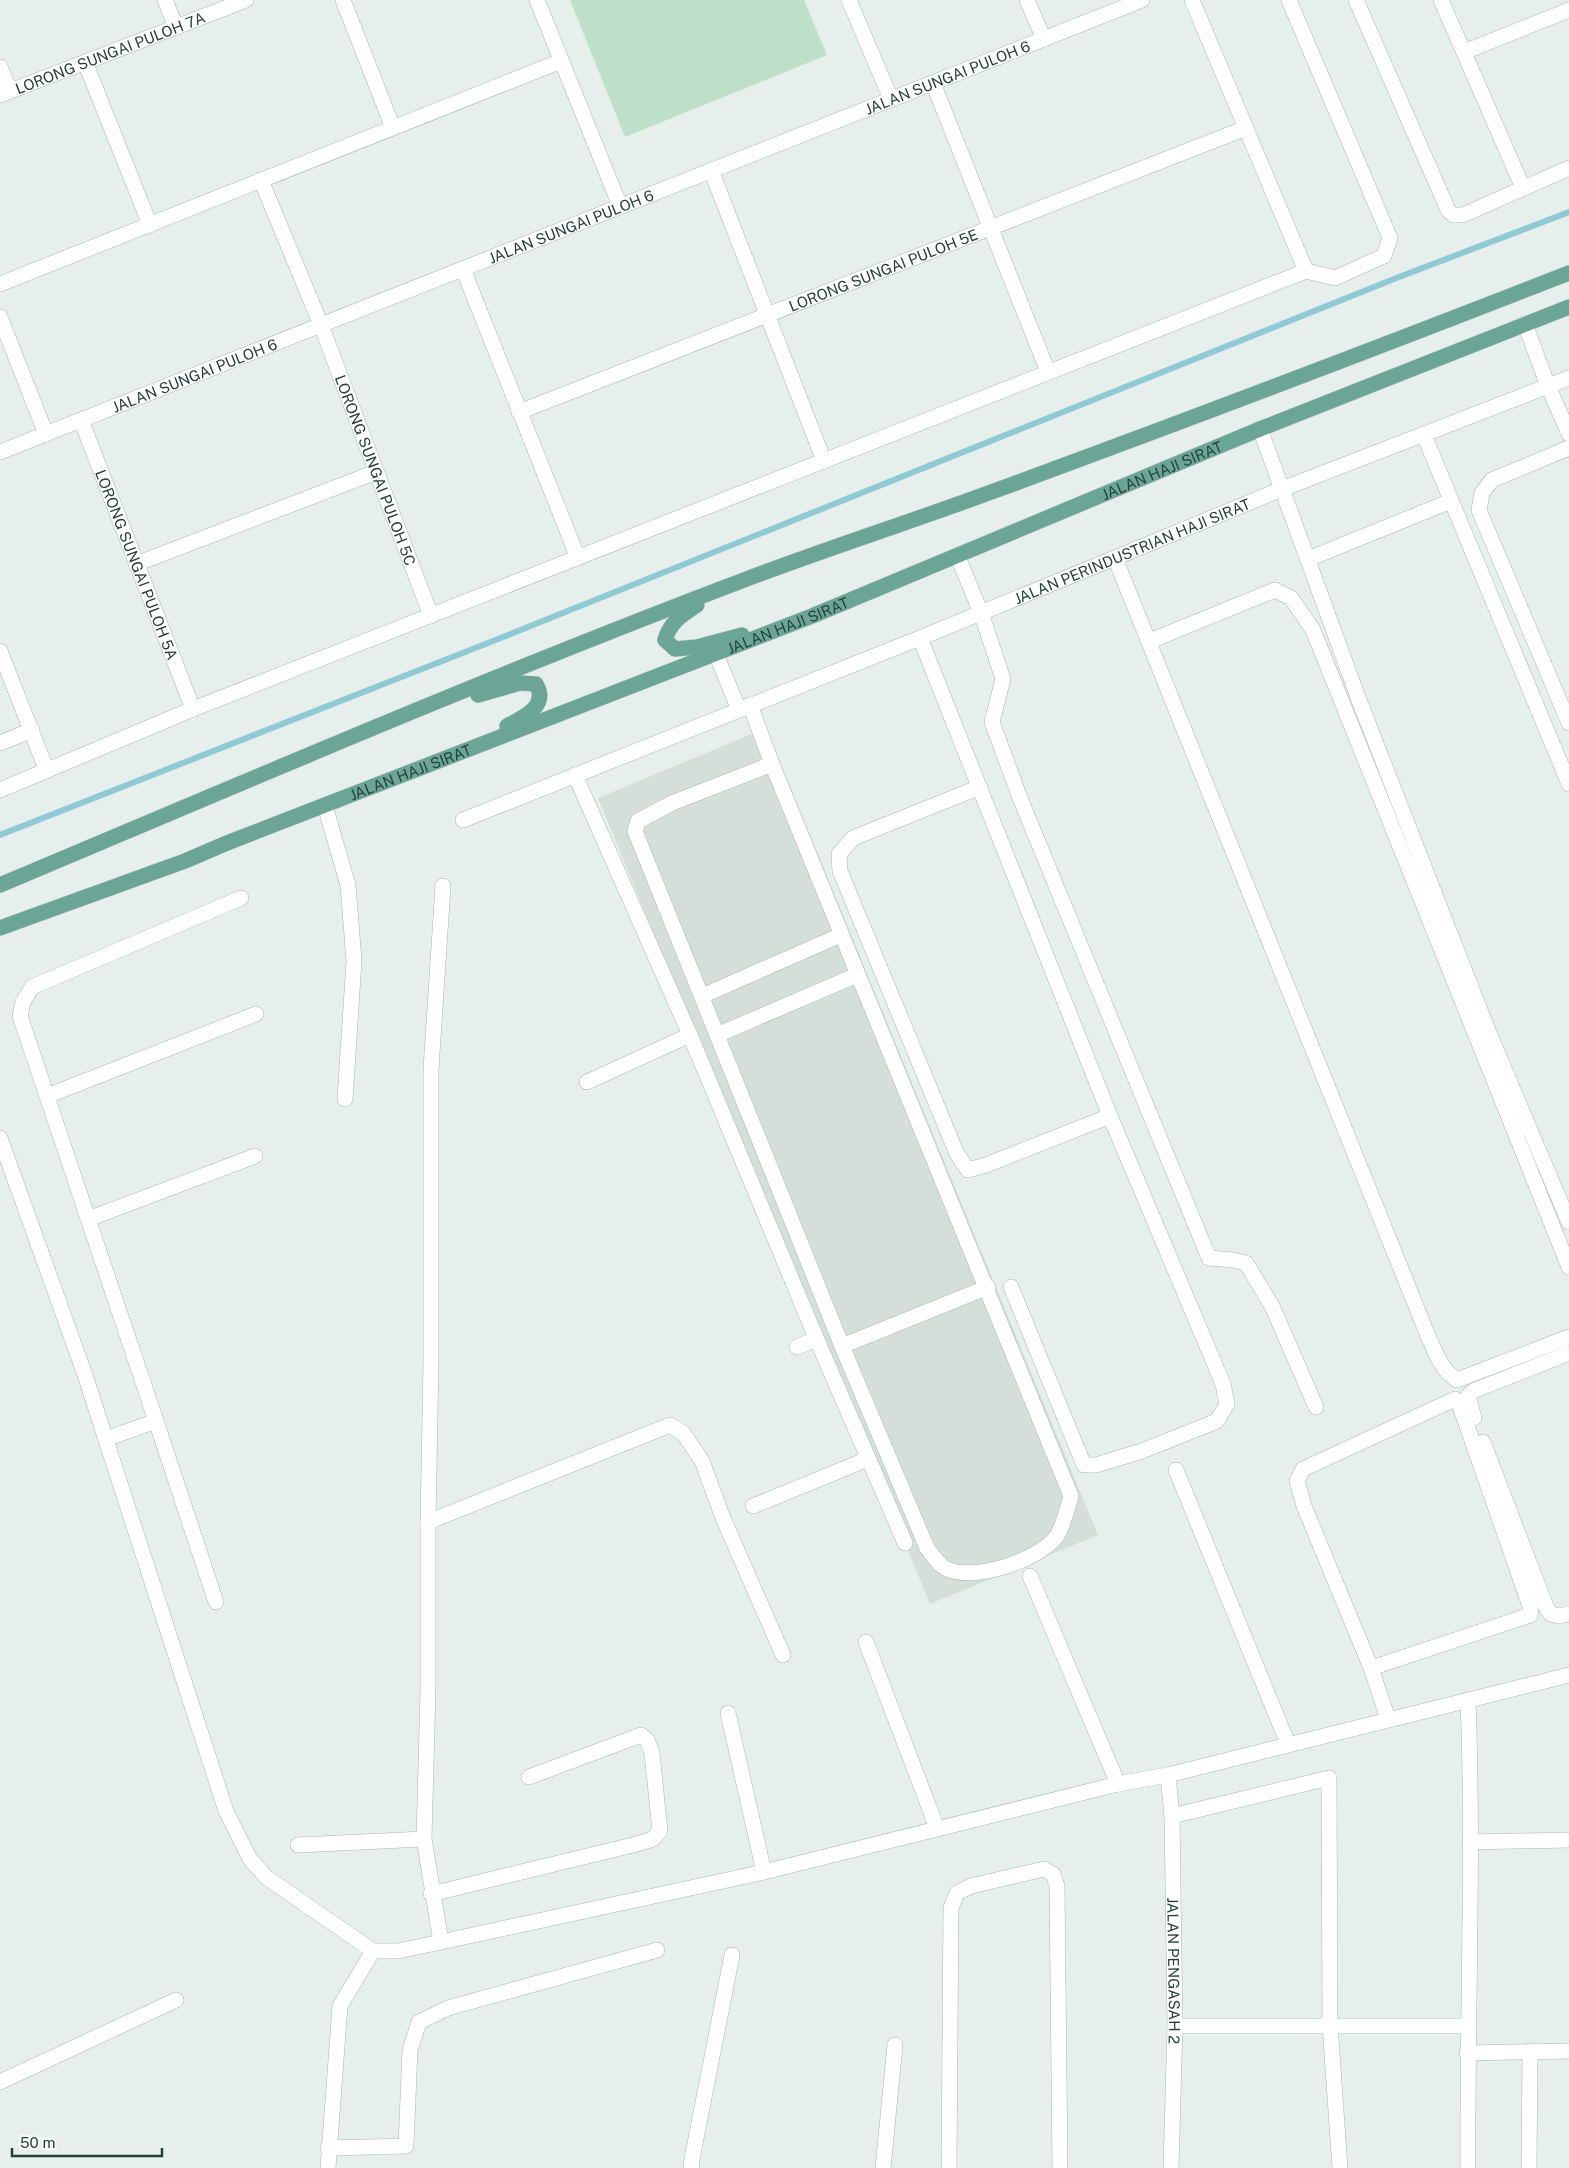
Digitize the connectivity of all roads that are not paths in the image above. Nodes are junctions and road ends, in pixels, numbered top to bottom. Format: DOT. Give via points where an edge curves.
graph roads {
  1 [pos="165,0"];
  2 [pos="246,0"];
  3 [pos="344,0"];
  4 [pos="537,0"];
  5 [pos="849,0"];
  6 [pos="1027,0"];
  7 [pos="1142,0"];
  8 [pos="1192,0"];
  9 [pos="1289,0"];
  10 [pos="1356,0"];
  11 [pos="1441,0"];
  12 [pos="1569,10"];
  13 [pos="176,27"];
  14 [pos="1044,39"];
  15 [pos="1464,52"];
  16 [pos="561,60"];
  17 [pos="85,62"];
  18 [pos="0,67"];
  19 [pos="933,83"];
  20 [pos="5,93"];
  21 [pos="891,99"];
  22 [pos="393,128"];
  23 [pos="1246,128"];
  24 [pos="1569,168"];
  25 [pos="711,170"];
  26 [pos="262,180"];
  27 [pos="1523,188"];
  28 [pos="620,206"];
  29 [pos="150,225"];
  30 [pos="990,228"];
  31 [pos="463,269"];
  32 [pos="1306,271"];
  33 [pos="1569,273"];
  34 [pos="0,284"];
  35 [pos="1569,308"];
  36 [pos="767,315"];
  37 [pos="0,317"];
  38 [pos="1525,324"];
  39 [pos="321,325"];
  40 [pos="1048,372"];
  41 [pos="1569,378"];
  42 [pos="1548,386"];
  43 [pos="519,412"];
  44 [pos="81,420"];
  45 [pos="1260,429"];
  46 [pos="46,434"];
  47 [pos="1569,434"];
  48 [pos="1424,435"];
  49 [pos="1569,448"];
  50 [pos="0,452"];
  51 [pos="824,461"];
  52 [pos="376,472"];
  53 [pos="1282,489"];
  54 [pos="1451,501"];
  55 [pos="958,557"];
  56 [pos="578,558"];
  57 [pos="1115,558"];
  58 [pos="1308,559"];
  59 [pos="136,564"];
  60 [pos="747,578"];
  61 [pos="981,613"];
  62 [pos="431,616"];
  63 [pos="812,616"];
  64 [pos="920,638"];
  65 [pos="1150,641"];
  66 [pos="0,651"];
  67 [pos="716,654"];
  68 [pos="745,708"];
  69 [pos="193,709"];
  70 [pos="414,712"];
  71 [pos="1569,723"];
  72 [pos="32,730"];
  73 [pos="0,743"];
  74 [pos="441,760"];
  75 [pos="772,764"];
  76 [pos="48,771"];
  77 [pos="575,775"];
  78 [pos="1569,784"];
  79 [pos="980,788"];
  80 [pos="0,790"];
  81 [pos="324,806"];
  82 [pos="463,820"];
  83 [pos="0,884"];
  84 [pos="443,886"];
  85 [pos="241,898"];
  86 [pos="0,928"];
  87 [pos="841,935"];
  88 [pos="857,975"];
  89 [pos="702,996"];
  90 [pos="256,1014"];
  91 [pos="690,1035"];
  92 [pos="717,1035"];
  93 [pos="587,1082"];
  94 [pos="47,1096"];
  95 [pos="345,1099"];
  96 [pos="1110,1116"];
  97 [pos="0,1138"];
  98 [pos="255,1156"];
  99 [pos="88,1219"];
  100 [pos="1569,1222"];
  101 [pos="1569,1267"];
  102 [pos="988,1287"];
  103 [pos="1010,1287"];
  104 [pos="1569,1337"];
  105 [pos="816,1339"];
  106 [pos="842,1346"];
  107 [pos="797,1347"];
  108 [pos="1569,1353"];
  109 [pos="1316,1407"];
  110 [pos="156,1421"];
  111 [pos="106,1439"];
  112 [pos="868,1459"];
  113 [pos="1176,1470"];
  114 [pos="753,1506"];
  115 [pos="428,1522"];
  116 [pos="905,1543"];
  117 [pos="1030,1576"];
  118 [pos="216,1602"];
  119 [pos="1569,1614"];
  120 [pos="866,1642"];
  121 [pos="783,1655"];
  122 [pos="1371,1668"];
  123 [pos="1569,1675"];
  124 [pos="1468,1700"];
  125 [pos="728,1713"];
  126 [pos="1388,1719"];
  127 [pos="1288,1744"];
  128 [pos="1168,1775"];
  129 [pos="529,1777"];
  130 [pos="1118,1784"];
  131 [pos="1172,1816"];
  132 [pos="937,1828"];
  133 [pos="424,1839"];
  134 [pos="1569,1840"];
  135 [pos="1470,1842"];
  136 [pos="298,1845"];
  137 [pos="764,1872"];
  138 [pos="431,1894"];
  139 [pos="440,1942"];
  140 [pos="657,1950"];
  141 [pos="373,1951"];
  142 [pos="732,1955"];
  143 [pos="176,2000"];
  144 [pos="1175,2026"];
  145 [pos="1330,2026"];
  146 [pos="1468,2026"];
  147 [pos="895,2045"];
  148 [pos="1569,2051"];
  149 [pos="1530,2052"];
  150 [pos="1467,2053"];
  151 [pos="0,2082"];
  152 [pos="328,2148"];
  153 [pos="328,2168"];
  154 [pos="692,2168"];
  155 [pos="883,2168"];
  156 [pos="949,2168"];
  157 [pos="1060,2168"];
  158 [pos="1171,2168"];
  159 [pos="1340,2168"];
  160 [pos="1468,2168"];
  161 [pos="1529,2168"];
  1 -- 13 [label="street"];
  2 -- 13 [label="street, LORONG SUNGAI PULOH 7A"];
  3 -- 22 [label="street"];
  4 -- 16 [label="street"];
  5 -- 21 [label="street"];
  6 -- 14 [label="street"];
  7 -- 14 [label="street, JALAN SUNGAI PULOH 6"];
  8 -- 23 [label="street"];
  9 -- 32 [label="street" via="1390,238 1384,256 1335,278"];
  10 -- 27 [label="street" via="1448,210 1453,215 1463,215"];
  11 -- 15 [label="street"];
  12 -- 15 [label="street"];
  13 -- 17 [label="street, LORONG SUNGAI PULOH 7A"];
  14 -- 19 [label="street, JALAN SUNGAI PULOH 6"];
  15 -- 27 [label="street"];
  16 -- 22 [label="street"];
  16 -- 28 [label="street"];
  17 -- 20 [label="street, LORONG SUNGAI PULOH 7A"];
  17 -- 29 [label="street"];
  18 -- 20 [label="street"];
  19 -- 21 [label="street, JALAN SUNGAI PULOH 6"];
  19 -- 30 [label="street"];
  21 -- 25 [label="street, JALAN SUNGAI PULOH 6"];
  22 -- 26 [label="street"];
  23 -- 30 [label="street, LORONG SUNGAI PULOH 5E"];
  23 -- 32 [label="street"];
  24 -- 27 [label="street"];
  25 -- 28 [label="street, JALAN SUNGAI PULOH 6"];
  25 -- 36 [label="street"];
  26 -- 29 [label="street"];
  26 -- 39 [label="street, LORONG SUNGAI PULOH 5C"];
  28 -- 31 [label="street, JALAN SUNGAI PULOH 6"];
  29 -- 34 [label="street"];
  30 -- 36 [label="street, LORONG SUNGAI PULOH 5E"];
  30 -- 40 [label="street"];
  31 -- 39 [label="street, JALAN SUNGAI PULOH 6"];
  31 -- 43 [label="street"];
  32 -- 40 [label="street"];
  33 -- 60 [label="main road" via="1249,398"];
  35 -- 38 [label="main road, JALAN HAJI SIRAT"];
  36 -- 43 [label="street, LORONG SUNGAI PULOH 5E"];
  36 -- 51 [label="street"];
  37 -- 46 [label="street"];
  38 -- 42 [label="street"];
  38 -- 45 [label="main road, JALAN HAJI SIRAT"];
  39 -- 44 [label="street, JALAN SUNGAI PULOH 6"];
  39 -- 52 [label="street, LORONG SUNGAI PULOH 5C"];
  40 -- 51 [label="street"];
  41 -- 42 [label="street, JALAN PERINDUSTRIAN HAJI SIRAT"];
  42 -- 47 [label="street"];
  42 -- 48 [label="street, JALAN PERINDUSTRIAN HAJI SIRAT"];
  43 -- 56 [label="street"];
  44 -- 46 [label="street, JALAN SUNGAI PULOH 6"];
  44 -- 59 [label="street, LORONG SUNGAI PULOH 5A"];
  45 -- 53 [label="street"];
  45 -- 55 [label="main road, JALAN HAJI SIRAT"];
  46 -- 50 [label="street, JALAN SUNGAI PULOH 6"];
  48 -- 53 [label="street, JALAN PERINDUSTRIAN HAJI SIRAT"];
  48 -- 54 [label="street"];
  49 -- 71 [label="street" via="1492,480 1482,493 1479,510"];
  51 -- 56 [label="street"];
  52 -- 59 [label="street"];
  52 -- 62 [label="street, LORONG SUNGAI PULOH 5C"];
  53 -- 57 [label="street, JALAN PERINDUSTRIAN HAJI SIRAT"];
  53 -- 58 [label="street"];
  54 -- 58 [label="street"];
  54 -- 78 [label="street"];
  55 -- 61 [label="street"];
  55 -- 63 [label="main road, JALAN HAJI SIRAT"];
  56 -- 62 [label="street"];
  57 -- 61 [label="street, JALAN PERINDUSTRIAN HAJI SIRAT"];
  57 -- 65 [label="street"];
  58 -- 100 [label="street" via="1359,700 1489,1034"];
  59 -- 69 [label="street, LORONG SUNGAI PULOH 5A"];
  60 -- 63 [label="main road" via="679,616 668,627 665,640 675,648 697,647"];
  60 -- 70 [label="main road"];
  61 -- 64 [label="street, JALAN PERINDUSTRIAN HAJI SIRAT"];
  61 -- 109 [label="street" via="1003,679 992,722 1020,798 1209,1258 1246,1264 1272,1306"];
  62 -- 69 [label="street"];
  63 -- 67 [label="main road, JALAN HAJI SIRAT"];
  64 -- 68 [label="street, JALAN PERINDUSTRIAN HAJI SIRAT"];
  64 -- 79 [label="street"];
  65 -- 101 [label="street" via="1275,590 1291,598 1313,630"];
  65 -- 104 [label="street" via="1442,1365 1457,1380"];
  66 -- 72 [label="street"];
  67 -- 68 [label="street"];
  67 -- 74 [label="main road, JALAN HAJI SIRAT"];
  68 -- 75 [label="street"];
  68 -- 77 [label="street, JALAN PERINDUSTRIAN HAJI SIRAT"];
  69 -- 76 [label="street"];
  70 -- 74 [label="main road" via="520,684 536,684 540,690 537,707"];
  70 -- 83 [label="main road"];
  72 -- 73 [label="street"];
  72 -- 76 [label="street"];
  74 -- 81 [label="main road, JALAN HAJI SIRAT"];
  75 -- 87 [label="street"];
  75 -- 89 [label="street" via="672,803 638,821 635,831"];
  76 -- 80 [label="street"];
  77 -- 82 [label="street, JALAN PERINDUSTRIAN HAJI SIRAT"];
  77 -- 91 [label="street"];
  79 -- 96 [label="street"];
  79 -- 96 [label="street" via="853,838 839,854 840,871 957,1154 968,1170"];
  81 -- 86 [label="main road, JALAN HAJI SIRAT"];
  81 -- 95 [label="street" via="348,885 354,961"];
  84 -- 115 [label="street" via="431,1069"];
  85 -- 94 [label="street" via="32,986 20,1016"];
  87 -- 88 [label="street"];
  87 -- 89 [label="street"];
  88 -- 92 [label="street"];
  88 -- 102 [label="street"];
  89 -- 92 [label="street"];
  90 -- 94 [label="street"];
  91 -- 93 [label="street"];
  91 -- 105 [label="street"];
  92 -- 106 [label="street"];
  94 -- 99 [label="street"];
  96 -- 103 [label="street" via="1223,1384 1227,1404 1217,1421 1142,1451 1096,1465 1084,1465"];
  97 -- 111 [label="street"];
  98 -- 99 [label="street"];
  99 -- 110 [label="street"];
  102 -- 106 [label="street"];
  102 -- 106 [label="street" via="1071,1496 1064,1522 1039,1554 969,1574 945,1568 927,1548"];
  105 -- 107 [label="street"];
  105 -- 112 [label="street"];
  108 -- 119 [label="street" via="1474,1391 1468,1396 1468,1403 1547,1609 1558,1616"];
  110 -- 111 [label="street"];
  110 -- 118 [label="street"];
  111 -- 141 [label="street" via="226,1811 250,1859 266,1877"];
  112 -- 114 [label="street"];
  112 -- 116 [label="street"];
  113 -- 127 [label="street"];
  115 -- 121 [label="street" via="670,1425 683,1433 702,1461 723,1518"];
  115 -- 133 [label="street"];
  117 -- 130 [label="street"];
  120 -- 132 [label="street"];
  122 -- 122 [label="street" via="1304,1506 1297,1481 1303,1469 1455,1400 1464,1415 1531,1609 1530,1615"];
  122 -- 126 [label="street"];
  123 -- 124 [label="street"];
  124 -- 126 [label="street"];
  124 -- 135 [label="street"];
  125 -- 137 [label="street"];
  126 -- 127 [label="street"];
  127 -- 128 [label="street"];
  128 -- 130 [label="street"];
  128 -- 131 [label="street, JALAN PENGASAH 2"];
  129 -- 138 [label="street" via="641,1736 647,1740 652,1753 660,1831 653,1840"];
  130 -- 132 [label="street"];
  131 -- 144 [label="street, JALAN PENGASAH 2"];
  131 -- 145 [label="street" via="1329,1778"];
  132 -- 137 [label="street"];
  133 -- 136 [label="street"];
  133 -- 138 [label="street"];
  134 -- 135 [label="street"];
  135 -- 146 [label="street"];
  137 -- 139 [label="street"];
  138 -- 139 [label="street"];
  139 -- 141 [label="street"];
  140 -- 152 [label="street" via="448,2008 419,2022 410,2050 406,2146"];
  141 -- 152 [label="street" via="340,2006"];
  142 -- 154 [label="street"];
  143 -- 151 [label="street"];
  144 -- 145 [label="street"];
  144 -- 158 [label="street, JALAN PENGASAH 2"];
  145 -- 146 [label="street"];
  145 -- 159 [label="street"];
  146 -- 150 [label="street"];
  147 -- 155 [label="street"];
  148 -- 149 [label="street"];
  149 -- 150 [label="street"];
  149 -- 161 [label="street"];
  150 -- 160 [label="street"];
  152 -- 153 [label="street"];
  156 -- 157 [label="street" via="951,1908 957,1893 971,1886 1044,1869 1053,1874 1057,1886"];
}
